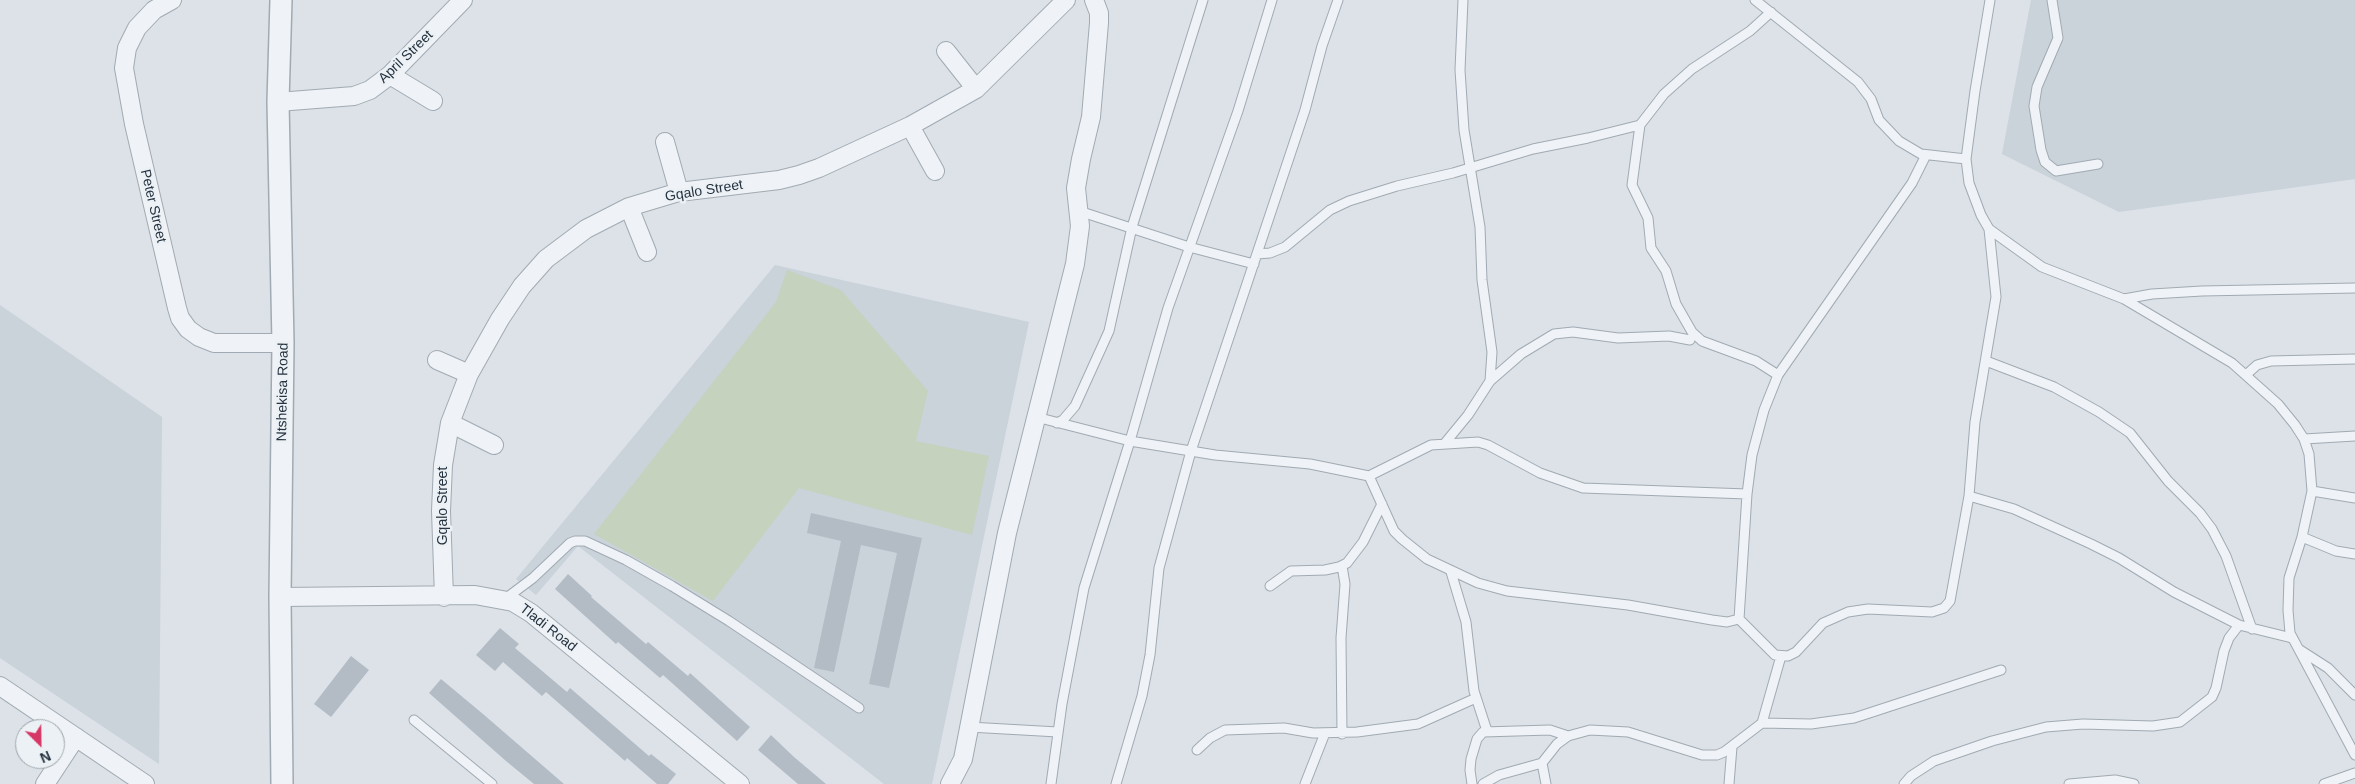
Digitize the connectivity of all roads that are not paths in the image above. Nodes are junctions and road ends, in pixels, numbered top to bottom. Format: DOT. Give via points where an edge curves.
graph roads {
  1 [pos="172,0"];
  2 [pos="281,0"];
  3 [pos="1066,0"];
  4 [pos="1094,0"];
  5 [pos="1203,0"];
  6 [pos="1272,0"];
  7 [pos="1338,0"];
  8 [pos="1463,0"];
  9 [pos="1755,0"];
  10 [pos="1990,0"];
  11 [pos="2052,0"];
  12 [pos="455,2"];
  13 [pos="1771,12"];
  14 [pos="946,51"];
  15 [pos="390,75"];
  16 [pos="976,89"];
  17 [pos="433,101"];
  18 [pos="278,102"];
  19 [pos="1640,124"];
  20 [pos="910,126"];
  21 [pos="665,142"];
  22 [pos="1926,155"];
  23 [pos="1966,159"];
  24 [pos="2098,164"];
  25 [pos="1471,167"];
  26 [pos="935,171"];
  27 [pos="679,192"];
  28 [pos="629,208"];
  29 [pos="1079,211"];
  30 [pos="1132,227"];
  31 [pos="1989,229"];
  32 [pos="1189,247"];
  33 [pos="647,252"];
  34 [pos="1257,254"];
  35 [pos="1254,264"];
  36 [pos="2355,288"];
  37 [pos="2124,299"];
  38 [pos="1690,340"];
  39 [pos="283,343"];
  40 [pos="437,360"];
  41 [pos="2355,360"];
  42 [pos="1986,362"];
  43 [pos="469,374"];
  44 [pos="2247,374"];
  45 [pos="1778,375"];
  46 [pos="1490,380"];
  47 [pos="1036,417"];
  48 [pos="1057,422"];
  49 [pos="450,423"];
  50 [pos="2355,436"];
  51 [pos="2304,439"];
  52 [pos="1130,441"];
  53 [pos="1445,443"];
  54 [pos="494,445"];
  55 [pos="1191,451"];
  56 [pos="1369,476"];
  57 [pos="2312,491"];
  58 [pos="1747,494"];
  59 [pos="1969,496"];
  60 [pos="2355,498"];
  61 [pos="1382,504"];
  62 [pos="2302,537"];
  63 [pos="2355,554"];
  64 [pos="1342,566"];
  65 [pos="1451,572"];
  66 [pos="1270,586"];
  67 [pos="280,597"];
  68 [pos="444,597"];
  69 [pos="505,600"];
  70 [pos="1739,619"];
  71 [pos="2239,625"];
  72 [pos="2252,629"];
  73 [pos="2292,638"];
  74 [pos="2298,649"];
  75 [pos="1781,656"];
  76 [pos="2001,670"];
  77 [pos="0,686"];
  78 [pos="2355,695"];
  79 [pos="1476,698"];
  80 [pos="859,708"];
  81 [pos="414,720"];
  82 [pos="1762,723"];
  83 [pos="969,727"];
  84 [pos="1487,731"];
  85 [pos="1058,732"];
  86 [pos="1325,733"];
  87 [pos="1342,734"];
  88 [pos="1568,736"];
  89 [pos="76,737"];
  90 [pos="1732,747"];
  91 [pos="1198,750"];
  92 [pos="2355,755"];
  93 [pos="1542,763"];
  94 [pos="2355,773"];
  95 [pos="45,784"];
  96 [pos="145,784"];
  97 [pos="282,784"];
  98 [pos="492,784"];
  99 [pos="740,784"];
  100 [pos="950,784"];
  101 [pos="1051,784"];
  102 [pos="1116,784"];
  103 [pos="1305,784"];
  104 [pos="1472,784"];
  105 [pos="1483,784"];
  106 [pos="1546,784"];
  107 [pos="1729,784"];
  108 [pos="1904,784"];
  109 [pos="2069,784"];
  110 [pos="2134,784"];
  111 [pos="2324,784"];
  1 -- 39 [label="street, Peter Street" via="154,10 137,28 127,48 124,68 180,318 188,329 214,343"];
  2 -- 18 [label="street, Ntshekisa Road"];
  3 -- 16 [label="street, Gqalo Street"];
  4 -- 29 [label="street" via="1099,23 1092,117 1076,188"];
  5 -- 30 [label="lane"];
  6 -- 32 [label="lane" via="1238,111"];
  7 -- 34 [label="lane"];
  8 -- 25 [label="lane" via="1460,70 1464,130"];
  9 -- 13 [label="lane"];
  10 -- 23 [label="lane"];
  11 -- 24 [label="lane" via="2058,38 2037,87 2034,106 2041,150 2045,162 2056,171"];
  12 -- 15 [label="street, April Street"];
  13 -- 19 [label="lane" via="1750,31 1672,84"];
  13 -- 22 [label="lane" via="1858,82 1871,99 1879,120 1894,136 1913,151"];
  14 -- 16 [label="street"];
  15 -- 17 [label="street"];
  15 -- 18 [label="street, April Street" via="370,90 354,96"];
  16 -- 20 [label="street, Gqalo Street"];
  18 -- 39 [label="street, Ntshekisa Road"];
  19 -- 25 [label="lane"];
  19 -- 45 [label="lane" via="1632,185 1648,218 1651,248 1666,271 1681,313 1699,339 1756,362"];
  20 -- 26 [label="street"];
  20 -- 27 [label="street, Gqalo Street" via="799,175"];
  21 -- 27 [label="street"];
  22 -- 23 [label="lane"];
  22 -- 45 [label="lane" via="1912,183"];
  23 -- 31 [label="lane" via="1973,197"];
  25 -- 34 [label="lane" via="1349,201 1330,210 1285,247"];
  25 -- 46 [label="lane" via="1492,352"];
  27 -- 28 [label="street, Gqalo Street"];
  28 -- 33 [label="street"];
  28 -- 43 [label="street, Gqalo Street" via="578,234 533,272 500,319"];
  29 -- 30 [label="lane"];
  29 -- 47 [label="street" via="1075,264"];
  30 -- 32 [label="lane"];
  30 -- 48 [label="lane" via="1109,331 1076,406"];
  31 -- 37 [label="lane" via="2042,267"];
  31 -- 42 [label="lane" via="1996,297"];
  32 -- 35 [label="lane"];
  32 -- 52 [label="lane"];
  34 -- 35 [label="lane"];
  35 -- 55 [label="lane"];
  36 -- 37 [label="lane" via="2202,290"];
  37 -- 44 [label="lane"];
  38 -- 46 [label="lane" via="1670,336 1618,338 1559,332 1521,354"];
  39 -- 67 [label="street, Ntshekisa Road"];
  40 -- 43 [label="street"];
  41 -- 44 [label="lane" via="2271,361 2257,365"];
  42 -- 59 [label="lane" via="1975,422"];
  42 -- 72 [label="lane" via="2054,387 2130,433 2212,529 2226,556"];
  43 -- 49 [label="street, Gqalo Street"];
  44 -- 51 [label="lane" via="2278,404"];
  45 -- 58 [label="lane" via="1752,455"];
  46 -- 53 [label="lane"];
  47 -- 48 [label="lane"];
  47 -- 83 [label="street" via="1007,533"];
  48 -- 52 [label="lane"];
  49 -- 54 [label="street"];
  49 -- 68 [label="street, Gqalo Street" via="443,465 441,511"];
  50 -- 51 [label="lane"];
  51 -- 57 [label="lane" via="2312,466"];
  52 -- 55 [label="lane"];
  52 -- 85 [label="lane" via="1084,588"];
  53 -- 56 [label="lane" via="1424,448"];
  53 -- 58 [label="lane" via="1484,443 1540,473 1583,488"];
  55 -- 56 [label="lane" via="1310,464"];
  55 -- 102 [label="lane" via="1159,568 1150,655 1142,696"];
  56 -- 61 [label="lane"];
  57 -- 60 [label="lane"];
  57 -- 62 [label="lane"];
  58 -- 70 [label="lane"];
  59 -- 71 [label="lane" via="2014,509 2091,544"];
  59 -- 75 [label="lane" via="1952,596 1944,608 1932,612 1868,609 1848,612 1823,623 1796,652"];
  61 -- 64 [label="lane" via="1357,552"];
  61 -- 65 [label="lane" via="1394,531 1402,539 1427,559"];
  62 -- 63 [label="lane" via="2336,551"];
  62 -- 73 [label="lane" via="2289,578 2288,624"];
  64 -- 66 [label="lane" via="1291,571"];
  64 -- 87 [label="lane"];
  65 -- 70 [label="lane" via="1507,591 1628,605 1727,622"];
  65 -- 79 [label="lane" via="1466,622"];
  67 -- 68 [label="street, Tladi Road"];
  67 -- 97 [label="street, Ntshekisa Road"];
  68 -- 69 [label="street, Tladi Road" via="475,595"];
  69 -- 80 [label="lane" via="570,543 584,541 626,560 680,591"];
  69 -- 99 [label="street, Tladi Road" via="531,613"];
  70 -- 75 [label="lane" via="1775,655"];
  71 -- 72 [label="lane"];
  71 -- 108 [label="lane" via="2224,651 2212,697 2180,722 2153,726 2083,724 2046,727 1934,761"];
  72 -- 73 [label="lane"];
  73 -- 74 [label="lane"];
  74 -- 78 [label="lane" via="2328,668"];
  74 -- 92 [label="lane"];
  75 -- 82 [label="lane"];
  76 -- 82 [label="lane" via="1854,718 1811,724"];
  77 -- 89 [label="street"];
  79 -- 84 [label="lane"];
  79 -- 87 [label="lane" via="1418,724"];
  81 -- 98 [label="lane"];
  82 -- 90 [label="lane"];
  83 -- 85 [label="lane"];
  83 -- 100 [label="street" via="963,759"];
  84 -- 88 [label="lane" via="1550,730"];
  84 -- 104 [label="lane" via="1479,736 1474,751 1470,770"];
  85 -- 101 [label="lane"];
  86 -- 87 [label="lane"];
  86 -- 91 [label="lane" via="1284,728 1225,730"];
  86 -- 103 [label="lane"];
  88 -- 90 [label="lane" via="1590,730 1628,732 1702,755 1717,755"];
  88 -- 93 [label="lane"];
  89 -- 95 [label="street"];
  89 -- 96 [label="street"];
  90 -- 107 [label="lane"];
  93 -- 105 [label="lane" via="1499,775"];
  93 -- 106 [label="lane"];
  94 -- 111 [label="lane"];
  109 -- 110 [label="lane" via="2115,780"];
}
